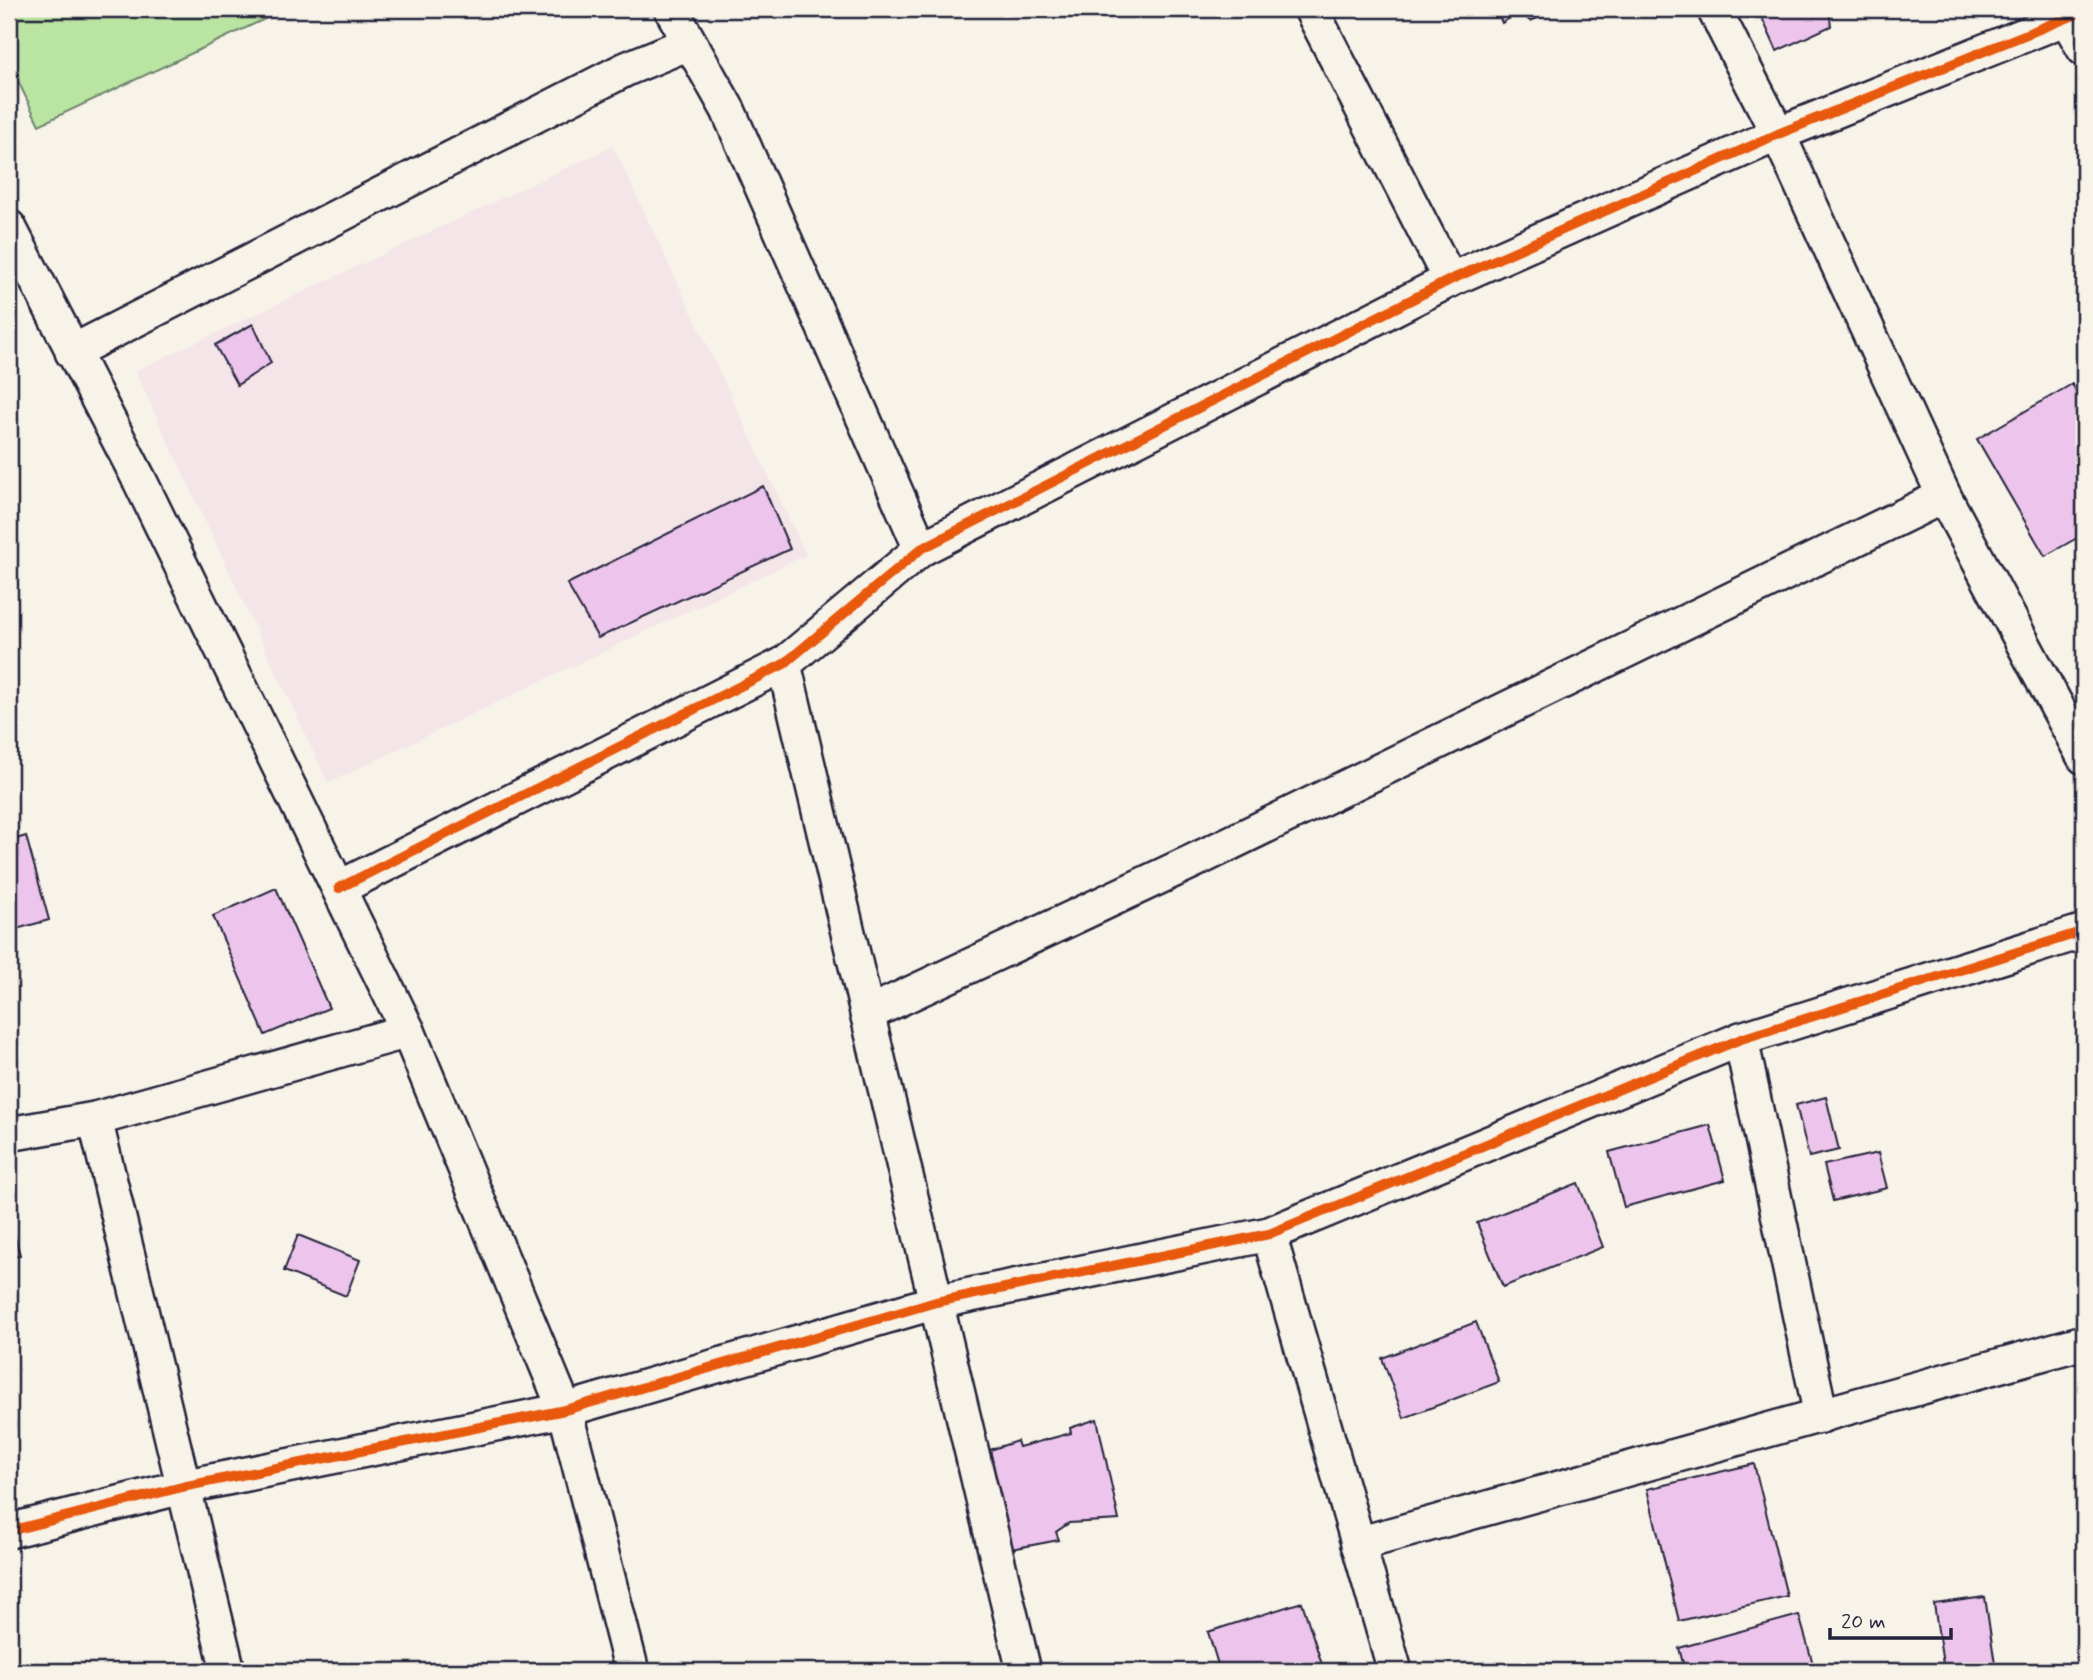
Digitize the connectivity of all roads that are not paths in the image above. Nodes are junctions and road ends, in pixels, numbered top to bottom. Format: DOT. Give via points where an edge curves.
graph roads {
  1 [pos="671,9"];
  2 [pos="1311,9"];
  3 [pos="1714,9"];
  4 [pos="2075,13"];
  5 [pos="689,43"];
  6 [pos="2084,50"];
  7 [pos="1778,134"];
  8 [pos="9,227"];
  9 [pos="1450,280"];
  10 [pos="20,281"];
  11 [pos="72,352"];
  12 [pos="1944,496"];
  13 [pos="921,548"];
  14 [pos="784,664"];
  15 [pos="2084,757"];
  16 [pos="339,888"];
  17 [pos="2084,931"];
  18 [pos="867,1014"];
  19 [pos="408,1031"];
  20 [pos="1741,1039"];
  21 [pos="95,1119"];
  22 [pos="10,1131"];
  23 [pos="1269,1234"];
  24 [pos="936,1302"];
  25 [pos="2084,1342"];
  26 [pos="565,1410"];
  27 [pos="1821,1416"];
  28 [pos="182,1487"];
  29 [pos="9,1531"];
  30 [pos="1358,1544"];
  31 [pos="228,1671"];
  32 [pos="632,1671"];
  33 [pos="1024,1671"];
  34 [pos="1395,1671"];
  1 -- 5 [label="street"];
  2 -- 9 [label="street"];
  3 -- 7 [label="street"];
  4 -- 6 [label="street"];
  4 -- 7 [label="street"];
  5 -- 11 [label="street" via="626,69"];
  5 -- 13 [label="street" via="728,110"];
  7 -- 9 [label="street"];
  7 -- 12 [label="street"];
  8 -- 10 [label="street"];
  9 -- 13 [label="street"];
  10 -- 11 [label="street"];
  11 -- 16 [label="street"];
  12 -- 15 [label="street"];
  12 -- 18 [label="street" via="1204,856"];
  13 -- 14 [label="street"];
  14 -- 16 [label="street"];
  14 -- 18 [label="street"];
  16 -- 19 [label="street"];
  17 -- 20 [label="street"];
  18 -- 24 [label="street"];
  19 -- 21 [label="street"];
  19 -- 26 [label="street"];
  20 -- 23 [label="street"];
  20 -- 27 [label="street"];
  21 -- 22 [label="street"];
  21 -- 28 [label="street"];
  23 -- 24 [label="street"];
  23 -- 30 [label="street"];
  24 -- 26 [label="street"];
  24 -- 33 [label="street"];
  25 -- 27 [label="street"];
  26 -- 28 [label="street"];
  26 -- 32 [label="street"];
  27 -- 30 [label="street"];
  28 -- 29 [label="street"];
  28 -- 31 [label="street"];
  30 -- 34 [label="street"];
}
